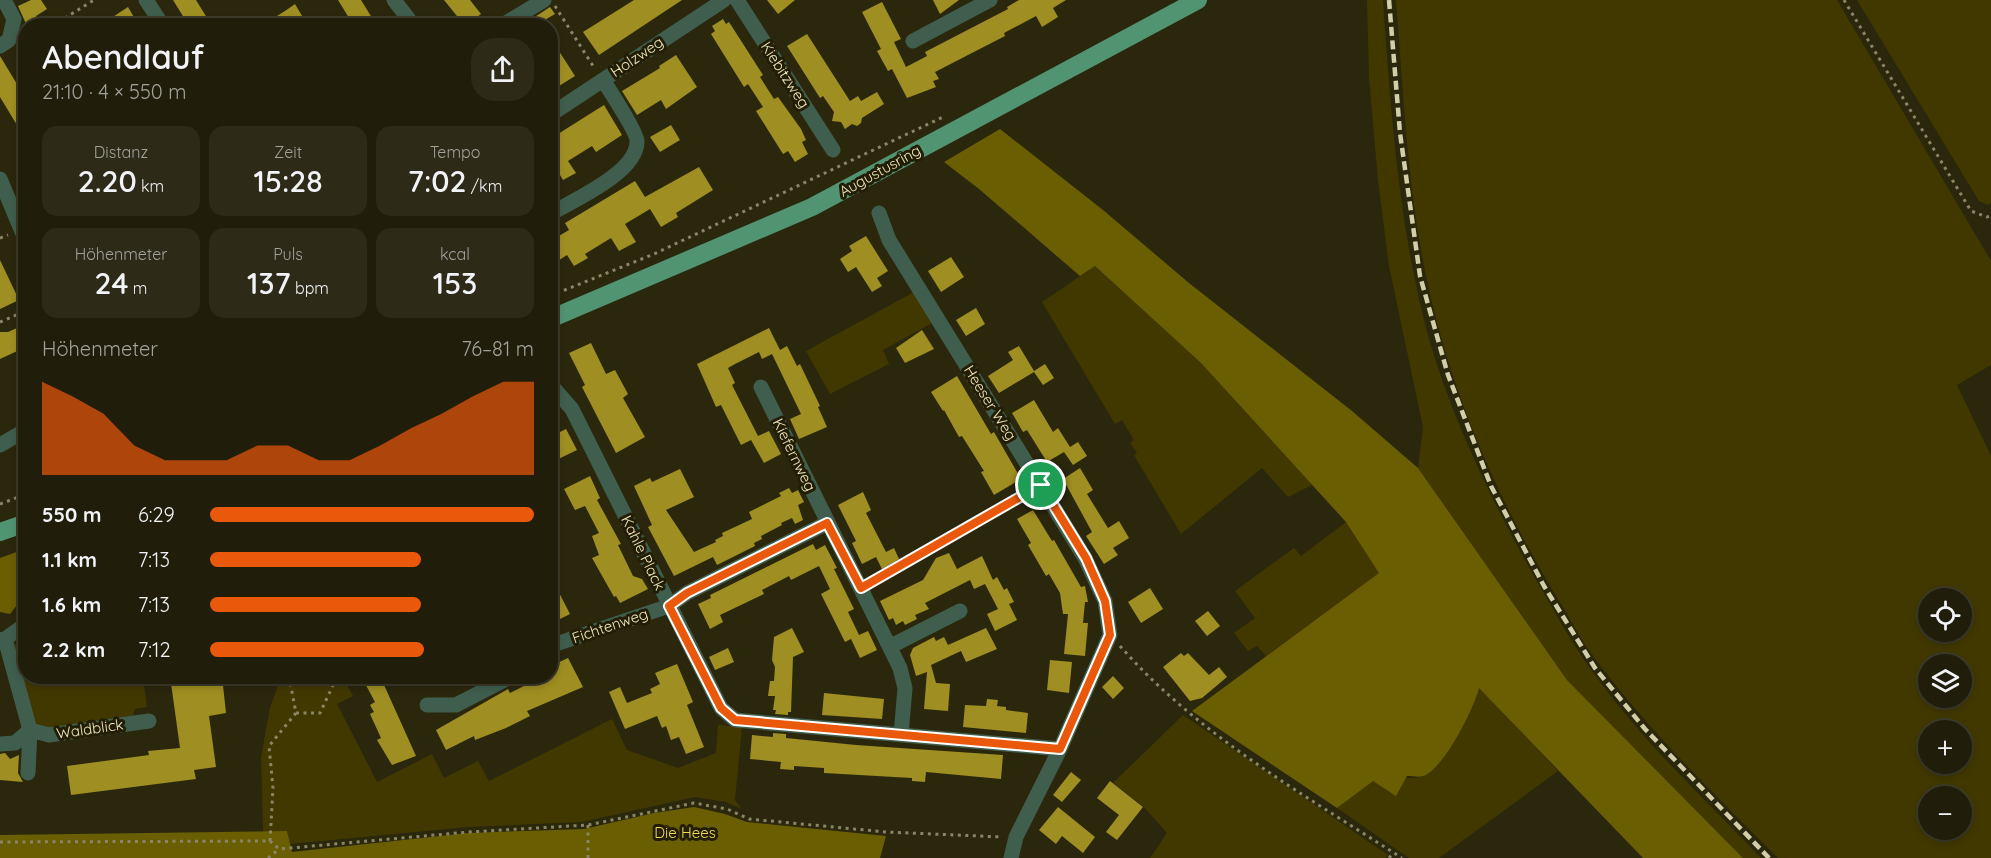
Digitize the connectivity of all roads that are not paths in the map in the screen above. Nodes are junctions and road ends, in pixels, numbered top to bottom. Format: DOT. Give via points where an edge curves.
graph roads {
  1 [pos="4,0"];
  2 [pos="146,0"];
  3 [pos="394,0"];
  4 [pos="724,0"];
  5 [pos="737,0"];
  6 [pos="990,0"];
  7 [pos="1198,0"];
  8 [pos="537,1"];
  9 [pos="158,18"];
  10 [pos="408,18"];
  11 [pos="513,18"];
  12 [pos="913,41"];
  13 [pos="0,46"];
  14 [pos="603,80"];
  15 [pos="558,110"];
  16 [pos="833,150"];
  17 [pos="0,179"];
  18 [pos="558,209"];
  19 [pos="879,213"];
  20 [pos="18,222"];
  21 [pos="558,316"];
  22 [pos="761,387"];
  23 [pos="558,393"];
  24 [pos="18,435"];
  25 [pos="0,445"];
  26 [pos="827,523"];
  27 [pos="18,526"];
  28 [pos="0,532"];
  29 [pos="669,606"];
  30 [pos="960,611"];
  31 [pos="18,629"];
  32 [pos="2,639"];
  33 [pos="558,643"];
  34 [pos="891,646"];
  35 [pos="497,684"];
  36 [pos="427,705"];
  37 [pos="149,721"];
  38 [pos="30,730"];
  39 [pos="902,735"];
  40 [pos="0,744"];
  41 [pos="1060,749"];
  42 [pos="28,773"];
  43 [pos="1011,858"];
  1 -- 13 [label="street" via="14,19 9,40"];
  2 -- 9 [label="street"];
  3 -- 10 [label="street"];
  4 -- 14 [label="street, Holzweg"];
  5 -- 16 [label="street, Kiebitzweg"];
  6 -- 12 [label="street"];
  7 -- 21 [label="main road, Augustusring" via="812,207"];
  8 -- 11 [label="street"];
  14 -- 15 [label="street, Holzweg"];
  14 -- 18 [label="street" via="638,139 635,155 624,169"];
  17 -- 20 [label="street"];
  19 -- 41 [label="street, Heeser Weg" via="889,240 1086,558 1105,601 1110,635"];
  22 -- 26 [label="street, Kiefernweg"];
  23 -- 29 [label="street, Kahle Plack" via="572,409"];
  24 -- 25 [label="street"];
  26 -- 29 [label="street" via="687,593"];
  26 -- 34 [label="street, Kiefernweg"];
  27 -- 28 [label="main road"];
  29 -- 33 [label="street, Fichtenweg"];
  29 -- 39 [label="street, Kahle Plack" via="721,708 735,720"];
  30 -- 34 [label="street"];
  31 -- 32 [label="street"];
  32 -- 38 [label="street"];
  34 -- 39 [label="street, Kiefernweg" via="905,688"];
  35 -- 36 [label="street" via="456,705"];
  37 -- 38 [label="street, Waldblick" via="49,735"];
  38 -- 40 [label="street" via="15,743"];
  38 -- 42 [label="street"];
  39 -- 41 [label="street, Kahle Plack"];
  41 -- 43 [label="street" via="1016,837"];
}
